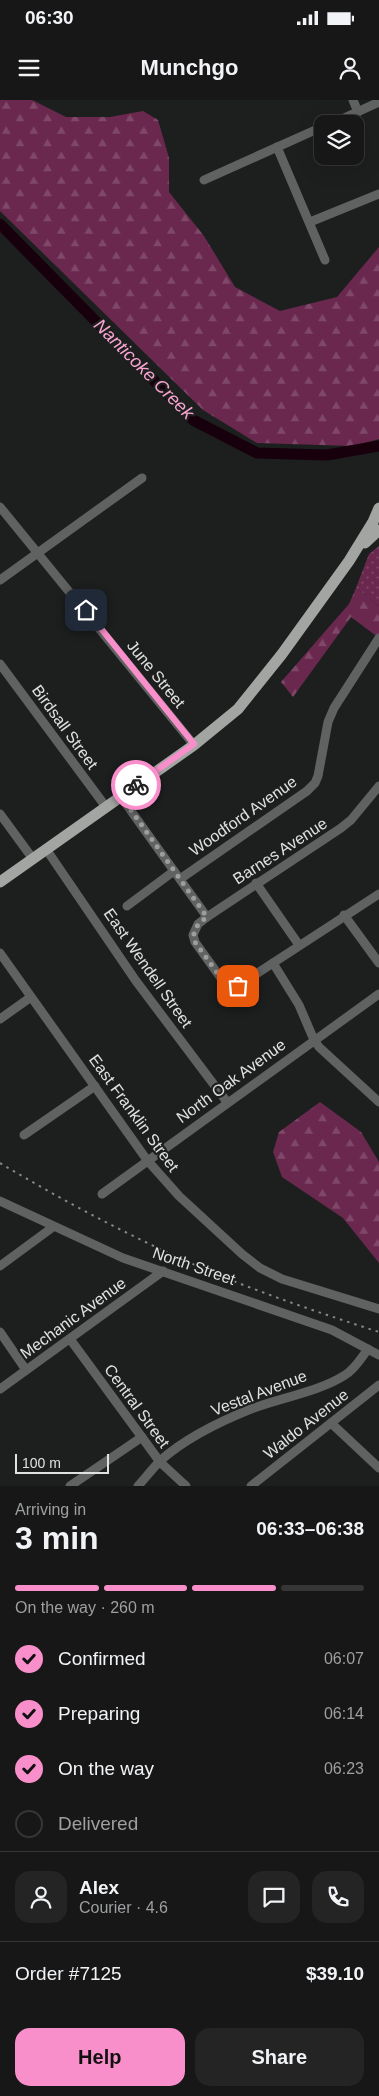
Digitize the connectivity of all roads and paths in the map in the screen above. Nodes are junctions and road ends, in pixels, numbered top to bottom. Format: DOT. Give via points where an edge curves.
graph roads {
  1 [pos="353,100"];
  2 [pos="379,102"];
  3 [pos="358,112"];
  4 [pos="351,115"];
  5 [pos="314,131"];
  6 [pos="277,147"];
  7 [pos="204,180"];
  8 [pos="379,194"];
  9 [pos="310,222"];
  10 [pos="325,260"];
  11 [pos="142,478"];
  12 [pos="0,507"];
  13 [pos="379,508"];
  14 [pos="379,530"];
  15 [pos="38,552"];
  16 [pos="349,561"];
  17 [pos="0,580"];
  18 [pos="379,638"];
  19 [pos="0,664"];
  20 [pos="194,744"];
  21 [pos="379,786"];
  22 [pos="121,796"];
  23 [pos="106,807"];
  24 [pos="0,814"];
  25 [pos="46,849"];
  26 [pos="33,859"];
  27 [pos="174,871"];
  28 [pos="180,880"];
  29 [pos="0,882"];
  30 [pos="256,883"];
  31 [pos="379,894"];
  32 [pos="127,906"];
  33 [pos="344,915"];
  34 [pos="207,917"];
  35 [pos="299,945"];
  36 [pos="0,953"];
  37 [pos="273,962"];
  38 [pos="379,963"];
  39 [pos="379,994"];
  40 [pos="31,997"];
  41 [pos="0,1019"];
  42 [pos="314,1040"];
  43 [pos="94,1086"];
  44 [pos="227,1102"];
  45 [pos="379,1102"];
  46 [pos="24,1135"];
  47 [pos="147,1160"];
  48 [pos="102,1194"];
  49 [pos="0,1201"];
  50 [pos="53,1227"];
  51 [pos="0,1266"];
  52 [pos="163,1271"];
  53 [pos="379,1309"];
  54 [pos="0,1332"];
  55 [pos="70,1339"];
  56 [pos="368,1349"];
  57 [pos="379,1355"];
  58 [pos="26,1370"];
  59 [pos="379,1385"];
  60 [pos="0,1388"];
  61 [pos="331,1423"];
  62 [pos="142,1437"];
  63 [pos="160,1462"];
  64 [pos="377,1462"];
  65 [pos="70,1486"];
  66 [pos="138,1486"];
  67 [pos="186,1486"];
  68 [pos="250,1486"];
  1 -- 3 [label="street"];
  2 -- 3 [label="street"];
  3 -- 4 [label="street"];
  5 -- 6 [label="street"];
  6 -- 7 [label="street"];
  6 -- 9 [label="street"];
  8 -- 9 [label="street"];
  9 -- 10 [label="street"];
  11 -- 15 [label="street"];
  12 -- 15 [label="street, June Street"];
  13 -- 16 [label="main road"];
  14 -- 16 [label="main road"];
  15 -- 17 [label="street"];
  15 -- 20 [label="street, June Street"];
  16 -- 20 [label="main road" via="252,693 230,716"];
  18 -- 28 [label="street, Woodford Avenue" via="334,708 315,783"];
  19 -- 23 [label="street, Birdsall Street"];
  20 -- 22 [label="main road"];
  21 -- 30 [label="street, Barnes Avenue" via="341,828"];
  22 -- 23 [label="main road"];
  22 -- 27 [label="street"];
  23 -- 25 [label="main road"];
  24 -- 26 [label="street"];
  25 -- 26 [label="main road"];
  25 -- 44 [label="street, East Wendell Street" via="136,981"];
  26 -- 29 [label="main road"];
  27 -- 28 [label="street"];
  27 -- 32 [label="street"];
  28 -- 34 [label="street"];
  30 -- 34 [label="street, Barnes Avenue"];
  30 -- 35 [label="street"];
  31 -- 33 [label="street"];
  33 -- 35 [label="street"];
  33 -- 38 [label="street"];
  34 -- 37 [label="street, Barnes Avenue" via="198,924 193,935 195,942 228,988 233,989"];
  35 -- 37 [label="street"];
  36 -- 40 [label="street, East Franklin Street"];
  37 -- 42 [label="street" via="299,1005"];
  39 -- 42 [label="street, North Oak Avenue"];
  40 -- 41 [label="street"];
  40 -- 43 [label="street, East Franklin Street"];
  42 -- 44 [label="street, North Oak Avenue"];
  42 -- 45 [label="street"];
  43 -- 46 [label="street"];
  43 -- 47 [label="street, East Franklin Street"];
  44 -- 47 [label="street, North Oak Avenue"];
  47 -- 48 [label="street, North Oak Avenue"];
  47 -- 53 [label="street, East Franklin Street" via="179,1196 260,1268 282,1279"];
  49 -- 50 [label="street, North Street"];
  50 -- 51 [label="street"];
  50 -- 52 [label="street, North Street" via="123,1258"];
  52 -- 55 [label="street, Mechanic Avenue"];
  52 -- 56 [label="street, North Street" via="332,1330"];
  54 -- 58 [label="street"];
  55 -- 58 [label="street, Mechanic Avenue"];
  55 -- 62 [label="street, Central Street"];
  56 -- 57 [label="street, North Street"];
  56 -- 63 [label="street, Vestal Avenue" via="356,1365 332,1382 251,1409 183,1444"];
  58 -- 60 [label="street, Mechanic Avenue"];
  59 -- 61 [label="street, Waldo Avenue"];
  61 -- 64 [label="street"];
  61 -- 68 [label="street, Waldo Avenue"];
  62 -- 63 [label="street, Central Street"];
  62 -- 65 [label="street"];
  63 -- 66 [label="street, Vestal Avenue"];
  63 -- 67 [label="street, Central Street"];
}
